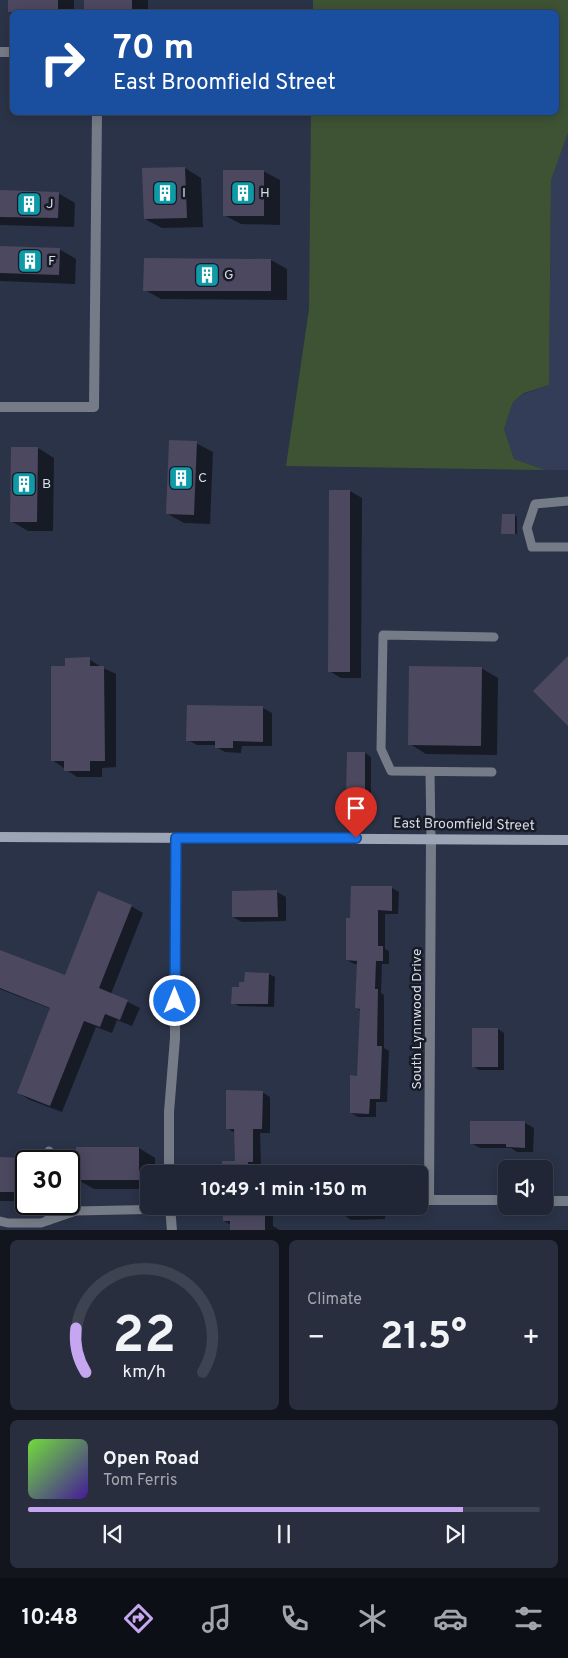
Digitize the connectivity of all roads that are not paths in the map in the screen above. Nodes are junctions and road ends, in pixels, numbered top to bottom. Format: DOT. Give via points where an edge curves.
graph roads {
  1 [pos="97,115"];
  2 [pos="0,407"];
  3 [pos="568,501"];
  4 [pos="568,547"];
  5 [pos="494,637"];
  6 [pos="430,772"];
  7 [pos="492,772"];
  8 [pos="0,837"];
  9 [pos="176,838"];
  10 [pos="431,838"];
  11 [pos="568,840"];
  12 [pos="169,1165"];
  13 [pos="498,1200"];
  14 [pos="553,1201"];
  15 [pos="568,1201"];
  16 [pos="140,1209"];
  17 [pos="49,1215"];
  18 [pos="171,1215"];
  19 [pos="49,1220"];
  20 [pos="0,1221"];
  21 [pos="37,1227"];
  22 [pos="172,1230"];
  1 -- 2 [label="street" via="94,407"];
  3 -- 4 [label="lane" via="535,504 527,528 532,547"];
  5 -- 6 [label="lane" via="383,635 381,749 392,771"];
  6 -- 7 [label="lane"];
  6 -- 10 [label="lane"];
  8 -- 9 [label="main road, East Broomfield Street"];
  9 -- 10 [label="main road, East Broomfield Street"];
  9 -- 12 [label="street" via="175,1038 169,1112"];
  10 -- 11 [label="main road, East Broomfield Street"];
  10 -- 13 [label="street, South Lynnwood Drive" via="430,1200"];
  14 -- 15 [label="street"];
  16 -- 19 [label="lane" via="76,1210"];
  17 -- 19 [label="lane"];
  18 -- 22 [label="street"];
  19 -- 21 [label="lane"];
  20 -- 21 [label="lane"];
}
